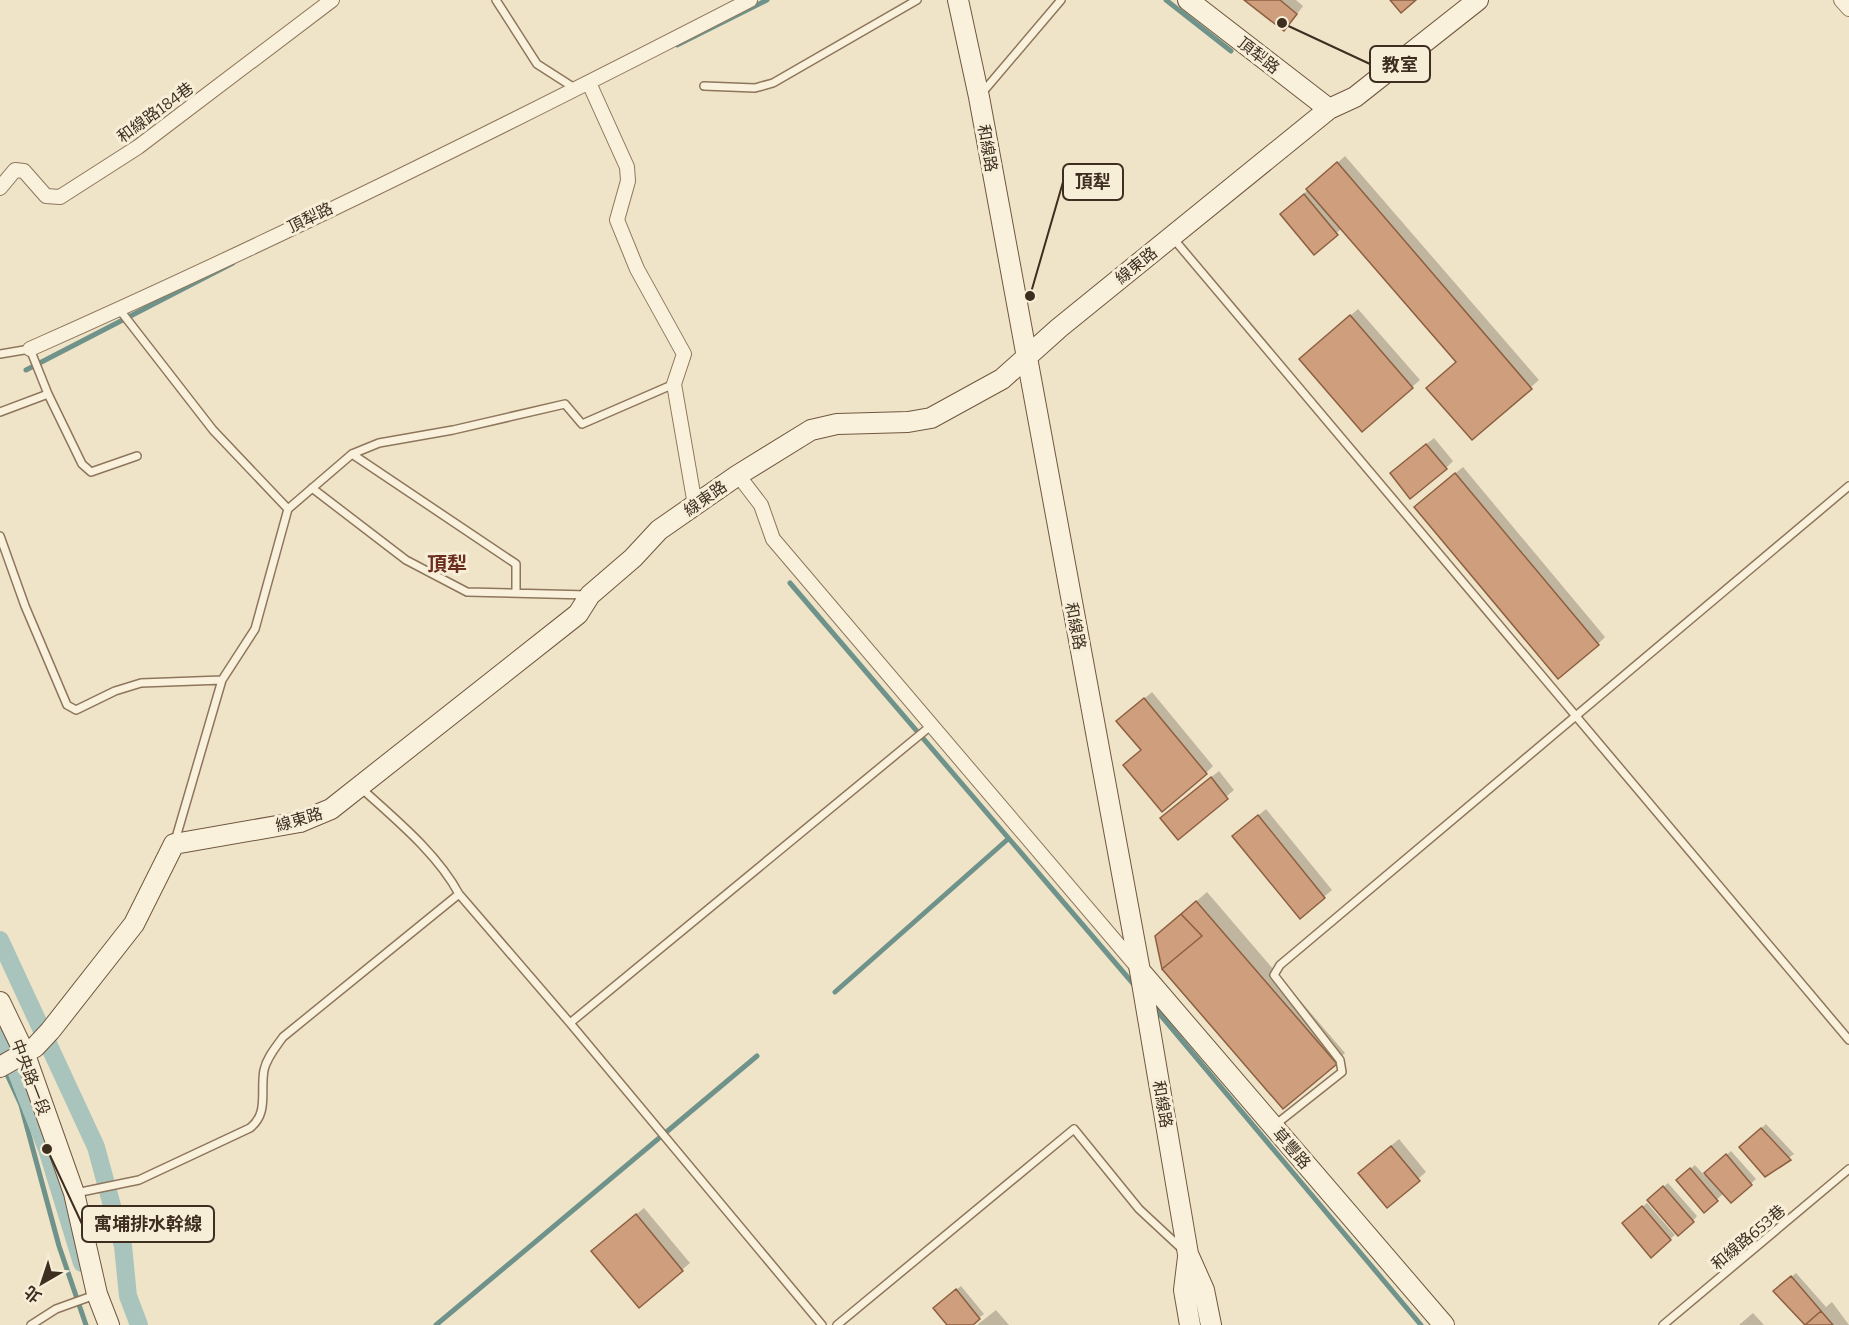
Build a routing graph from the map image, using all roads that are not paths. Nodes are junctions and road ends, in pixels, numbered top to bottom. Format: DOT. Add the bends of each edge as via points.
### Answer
graph roads {
  1 [pos="332,0"];
  2 [pos="496,0"];
  3 [pos="750,0"];
  4 [pos="917,0"];
  5 [pos="958,0"];
  6 [pos="1060,0"];
  7 [pos="1188,0"];
  8 [pos="1478,0"];
  9 [pos="1841,0"];
  10 [pos="1849,9"];
  11 [pos="582,86"];
  12 [pos="704,86"];
  13 [pos="979,97"];
  14 [pos="1329,109"];
  15 [pos="0,188"];
  16 [pos="1171,236"];
  17 [pos="119,309"];
  18 [pos="30,349"];
  19 [pos="0,354"];
  20 [pos="1026,359"];
  21 [pos="674,384"];
  22 [pos="48,394"];
  23 [pos="0,412"];
  24 [pos="352,454"];
  25 [pos="137,456"];
  26 [pos="738,475"];
  27 [pos="1849,486"];
  28 [pos="312,488"];
  29 [pos="695,505"];
  30 [pos="288,509"];
  31 [pos="0,536"];
  32 [pos="516,593"];
  33 [pos="590,596"];
  34 [pos="222,680"];
  35 [pos="1575,718"];
  36 [pos="933,724"];
  37 [pos="361,788"];
  38 [pos="174,844"];
  39 [pos="459,894"];
  40 [pos="1140,971"];
  41 [pos="0,1002"];
  42 [pos="570,1023"];
  43 [pos="1849,1040"];
  44 [pos="17,1057"];
  45 [pos="1273,1126"];
  46 [pos="1849,1169"];
  47 [pos="74,1193"];
  48 [pos="1188,1254"];
  49 [pos="93,1296"];
  50 [pos="31,1325"];
  51 [pos="109,1325"];
  52 [pos="822,1325"];
  53 [pos="837,1325"];
  54 [pos="1190,1325"];
  55 [pos="1212,1325"];
  56 [pos="1444,1325"];
  57 [pos="1663,1325"];
  1 -- 15 [label="street, 和線路184巷" via="138,147 60,197 46,196 24,171 15,170"];
  2 -- 11 [label="lane" via="537,64"];
  3 -- 11 [label="street, 頂犁路"];
  4 -- 12 [label="lane" via="773,83 755,88"];
  5 -- 13 [label="street, 和線路"];
  6 -- 13 [label="lane"];
  7 -- 14 [label="street, 頂犁路"];
  8 -- 14 [label="street, 線東路" via="1355,97"];
  9 -- 10 [label="street"];
  11 -- 17 [label="street, 頂犁路"];
  11 -- 21 [label="street" via="627,167 628,181 616,220 637,269 684,354"];
  13 -- 20 [label="street, 和線路"];
  14 -- 16 [label="street, 線東路"];
  16 -- 20 [label="street, 線東路"];
  16 -- 35 [label="lane"];
  17 -- 18 [label="street, 頂犁路"];
  17 -- 30 [label="lane" via="213,430"];
  18 -- 19 [label="lane"];
  18 -- 22 [label="lane"];
  20 -- 26 [label="street, 線東路" via="1002,379 931,418 837,424 811,430"];
  20 -- 40 [label="street, 和線路"];
  21 -- 24 [label="lane" via="582,424 565,404 379,443"];
  21 -- 29 [label="street"];
  22 -- 23 [label="lane"];
  22 -- 25 [label="lane" via="82,464 91,472"];
  24 -- 28 [label="lane"];
  24 -- 32 [label="lane" via="516,564"];
  26 -- 29 [label="street, 線東路"];
  26 -- 36 [label="street" via="761,505 773,538"];
  27 -- 35 [label="lane"];
  28 -- 30 [label="lane"];
  28 -- 32 [label="lane" via="406,560 467,592"];
  29 -- 33 [label="street, 線東路" via="659,530"];
  30 -- 34 [label="lane" via="255,629"];
  31 -- 34 [label="lane" via="67,705 76,710 141,683"];
  32 -- 33 [label="lane"];
  33 -- 37 [label="street, 線東路" via="578,614"];
  34 -- 38 [label="lane"];
  35 -- 43 [label="lane"];
  35 -- 45 [label="lane" via="1280,965 1274,975 1340,1060 1342,1072"];
  36 -- 40 [label="street"];
  36 -- 42 [label="lane"];
  37 -- 38 [label="street, 線東路" via="331,810 300,822"];
  37 -- 39 [label="lane" via="450,877"];
  38 -- 44 [label="street" via="134,924 50,1031"];
  39 -- 42 [label="lane"];
  39 -- 47 [label="lane" via="283,1036 264,1070 263,1109 250,1128 139,1180"];
  40 -- 45 [label="street, 草豐路"];
  40 -- 48 [label="street, 和線路"];
  41 -- 44 [label="street, 中央路一段"];
  42 -- 52 [label="lane"];
  44 -- 47 [label="street, 中央路一段"];
  45 -- 56 [label="street, 草豐路"];
  46 -- 57 [label="lane, 和線路653巷"];
  47 -- 49 [label="street, 中央路一段"];
  48 -- 53 [label="lane" via="1139,1209 1074,1130"];
  48 -- 54 [label="street, 和線路" via="1184,1290"];
  48 -- 55 [label="street, 和線路" via="1204,1290"];
  49 -- 50 [label="lane" via="68,1304"];
  49 -- 51 [label="street, 中央路一段"];
}
